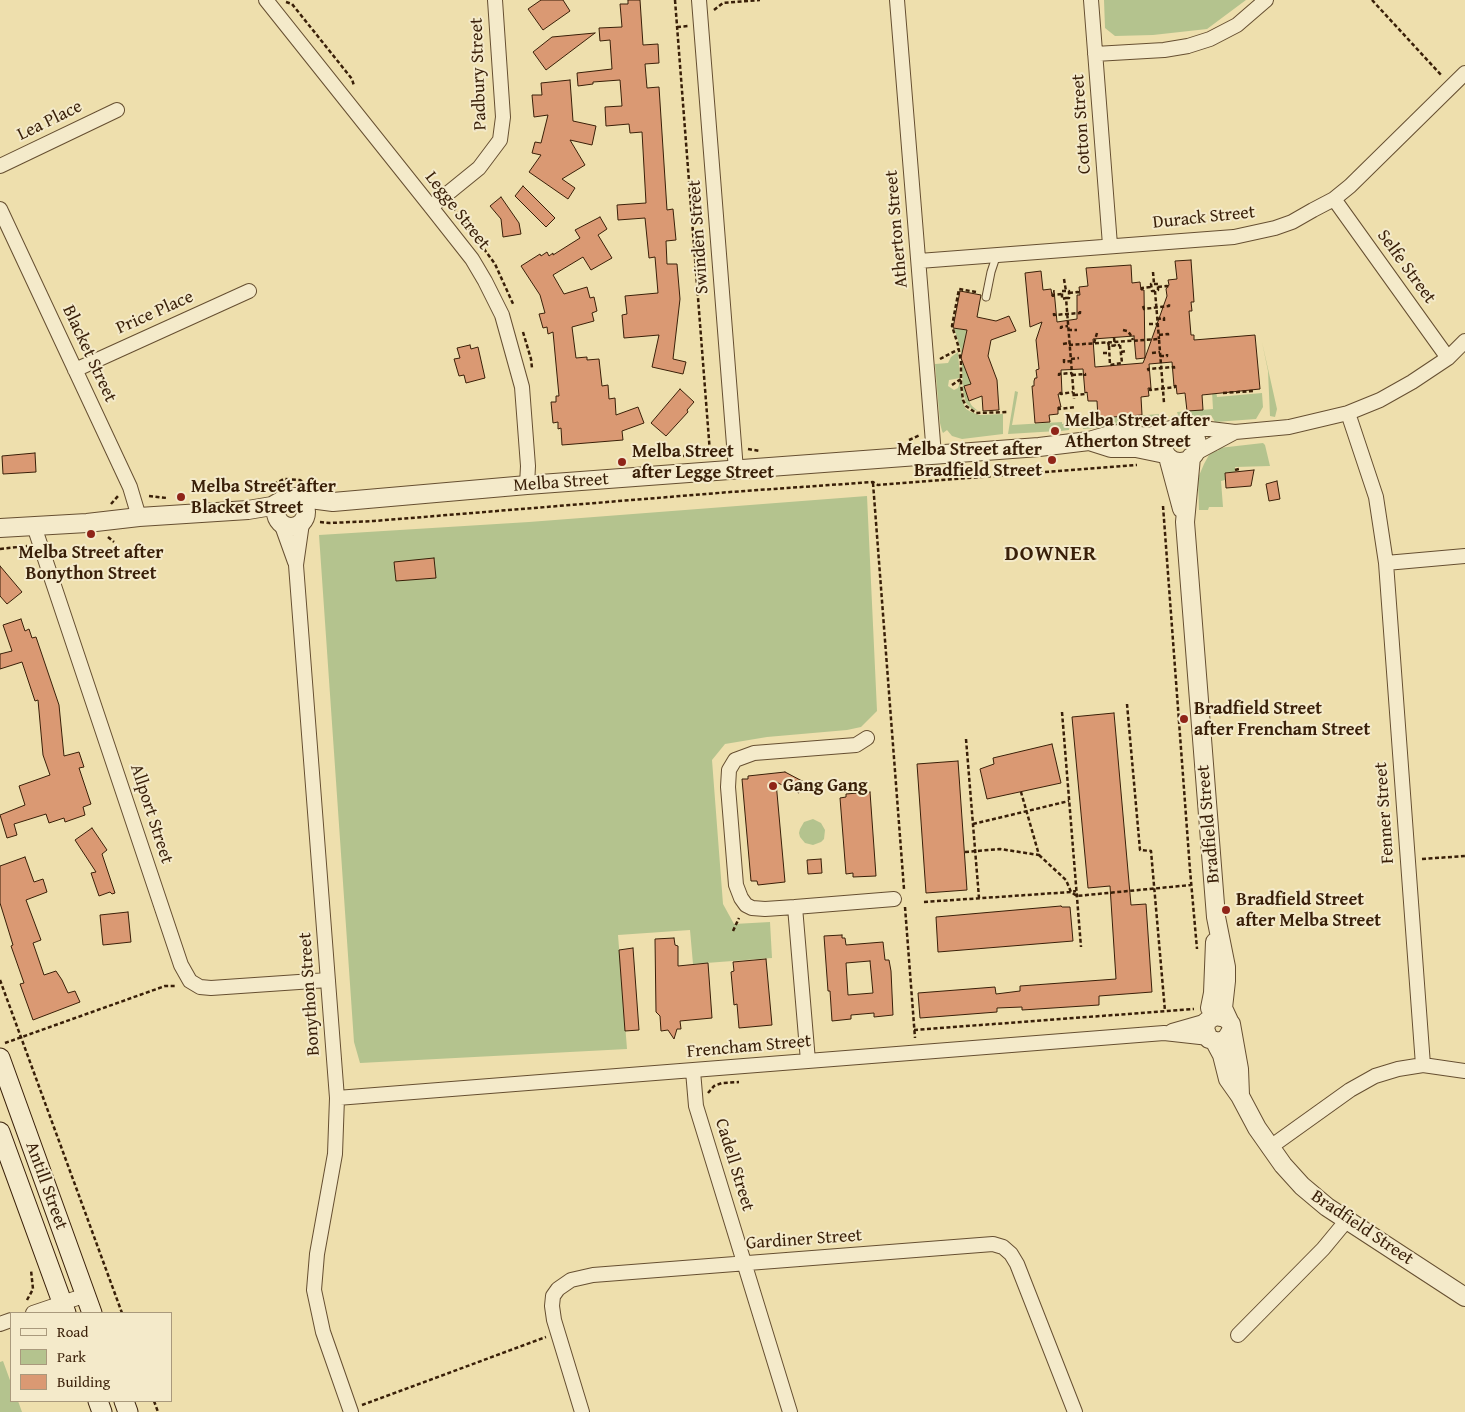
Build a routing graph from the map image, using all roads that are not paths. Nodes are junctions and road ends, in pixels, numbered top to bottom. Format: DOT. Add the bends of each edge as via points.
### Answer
graph roads {
  1 [pos="266,0"];
  2 [pos="495,0"];
  3 [pos="700,0"];
  4 [pos="898,0"];
  5 [pos="1091,0"];
  6 [pos="1266,0"];
  7 [pos="1095,54"];
  8 [pos="1465,73"];
  9 [pos="117,110"];
  10 [pos="0,166"];
  11 [pos="1334,199"];
  12 [pos="431,206"];
  13 [pos="0,209"];
  14 [pos="1110,245"];
  15 [pos="997,254"];
  16 [pos="919,261"];
  17 [pos="249,291"];
  18 [pos="986,296"];
  19 [pos="1465,341"];
  20 [pos="1448,358"];
  21 [pos="75,370"];
  22 [pos="1348,413"];
  23 [pos="1180,429"];
  24 [pos="1235,432"];
  25 [pos="1089,441"];
  26 [pos="934,455"];
  27 [pos="1167,456"];
  28 [pos="1192,456"];
  29 [pos="736,470"];
  30 [pos="527,485"];
  31 [pos="287,500"];
  32 [pos="333,502"];
  33 [pos="248,510"];
  34 [pos="139,517"];
  35 [pos="309,522"];
  36 [pos="1185,522"];
  37 [pos="280,523"];
  38 [pos="34,526"];
  39 [pos="0,528"];
  40 [pos="1465,556"];
  41 [pos="1386,563"];
  42 [pos="296,565"];
  43 [pos="867,738"];
  44 [pos="901,897"];
  45 [pos="795,906"];
  46 [pos="1216,917"];
  47 [pos="328,980"];
  48 [pos="1230,1026"];
  49 [pos="1206,1027"];
  50 [pos="0,1058"];
  51 [pos="808,1061"];
  52 [pos="1424,1065"];
  53 [pos="693,1071"];
  54 [pos="1465,1071"];
  55 [pos="1240,1096"];
  56 [pos="337,1098"];
  57 [pos="0,1132"];
  58 [pos="1270,1148"];
  59 [pos="1347,1220"];
  60 [pos="744,1263"];
  61 [pos="86,1295"];
  62 [pos="1465,1297"];
  63 [pos="64,1308"];
  64 [pos="27,1309"];
  65 [pos="92,1312"];
  66 [pos="1238,1335"];
  67 [pos="356,1409"];
  68 [pos="582,1412"];
  69 [pos="790,1412"];
  70 [pos="1075,1412"];
  1 -- 12 [label="street, Legge Street"];
  2 -- 12 [label="street, Padbury Street" via="503,117 500,140 480,168"];
  3 -- 29 [label="street, Swinden Street"];
  4 -- 16 [label="street, Atherton Street"];
  5 -- 7 [label="street, Cotton Street"];
  6 -- 7 [label="street" via="1237,25 1188,46"];
  7 -- 14 [label="street, Cotton Street"];
  8 -- 11 [label="street, Durack Street"];
  9 -- 10 [label="street, Lea Place"];
  11 -- 14 [label="street, Durack Street" via="1292,222 1234,237"];
  11 -- 20 [label="street, Selfe Street"];
  12 -- 30 [label="street, Legge Street" via="472,259 502,315 522,387"];
  13 -- 21 [label="street, Blacket Street"];
  14 -- 15 [label="street, Durack Street"];
  15 -- 16 [label="street, Durack Street"];
  15 -- 18 [label="lane"];
  16 -- 26 [label="street, Atherton Street"];
  17 -- 21 [label="street, Price Place"];
  19 -- 20 [label="street, Melba Street"];
  20 -- 22 [label="street, Melba Street" via="1380,400"];
  21 -- 34 [label="street, Blacket Street" via="130,487"];
  22 -- 24 [label="street, Melba Street" via="1302,425"];
  22 -- 41 [label="street, Fenner Street" via="1376,497"];
  23 -- 24 [label="street, Melba Street" via="1210,428"];
  23 -- 25 [label="street, Melba Street" via="1149,437 1110,434"];
  23 -- 27 [label="street" via="1169,431 1163,440"];
  23 -- 28 [label="street, Bradfield Street" via="1190,432 1196,440"];
  24 -- 28 [label="street, Melba Street"];
  25 -- 26 [label="street, Melba Street"];
  25 -- 27 [label="street, Melba Street" via="1111,448 1140,448"];
  26 -- 29 [label="street, Melba Street"];
  27 -- 28 [label="street, Melba Street" via="1181,462"];
  27 -- 36 [label="street, Bradfield Street"];
  28 -- 36 [label="street, Bradfield Street"];
  29 -- 30 [label="street, Melba Street"];
  30 -- 32 [label="street, Melba Street"];
  31 -- 32 [label="street, Melba Street"];
  31 -- 33 [label="street, Melba Street"];
  31 -- 35 [label="street" via="304,503"];
  31 -- 37 [label="street" via="276,512"];
  32 -- 35 [label="street, Melba Street"];
  33 -- 34 [label="street, Melba Street"];
  33 -- 37 [label="street, Melba Street"];
  34 -- 38 [label="street, Melba Street"];
  35 -- 37 [label="street" via="294,527"];
  35 -- 42 [label="street, Bonython Street"];
  36 -- 46 [label="street, Bradfield Street"];
  37 -- 42 [label="street, Bonython Street"];
  38 -- 39 [label="street, Melba Street"];
  38 -- 47 [label="street, Allport Street" via="181,965 190,981 211,988"];
  40 -- 41 [label="street"];
  41 -- 52 [label="street, Fenner Street"];
  42 -- 47 [label="street, Bonython Street"];
  43 -- 45 [label="street" via="856,745 754,753 735,760 729,770 735,875 740,898 752,908"];
  44 -- 45 [label="street"];
  45 -- 51 [label="street"];
  46 -- 48 [label="street, Bradfield Street" via="1226,967 1223,1008"];
  46 -- 49 [label="street, Bradfield Street" via="1213,993"];
  47 -- 56 [label="street, Bonython Street"];
  48 -- 49 [label="street" via="1226,1018 1218,1015"];
  48 -- 49 [label="street" via="1226,1039 1220,1042"];
  48 -- 55 [label="street, Bradfield Street" via="1239,1069"];
  49 -- 51 [label="street, Frencham Street"];
  49 -- 55 [label="street, Bradfield Street" via="1222,1055 1228,1080"];
  50 -- 61 [label="main road, Antill Street"];
  51 -- 53 [label="street, Frencham Street"];
  52 -- 54 [label="street"];
  52 -- 58 [label="street" via="1398,1068 1375,1076 1350,1090"];
  53 -- 56 [label="street, Frencham Street"];
  53 -- 60 [label="street, Cadell Street" via="696,1106"];
  55 -- 58 [label="street, Bradfield Street"];
  56 -- 67 [label="street, Bonython Street" via="335,1154 317,1254 314,1290 322,1332"];
  57 -- 63 [label="main road, Antill Street"];
  58 -- 59 [label="street, Bradfield Street" via="1302,1186"];
  59 -- 62 [label="street, Bradfield Street"];
  59 -- 66 [label="street" via="1323,1249"];
  60 -- 68 [label="street, Gardiner Street" via="594,1275 571,1280 558,1288 552,1306"];
  60 -- 69 [label="street, Cadell Street"];
  60 -- 70 [label="street, Gardiner Street" via="985,1244 1003,1247 1017,1264"];
  61 -- 63 [label="street"];
  61 -- 65 [label="main road, Antill Street"];
  63 -- 64 [label="street"];
}
